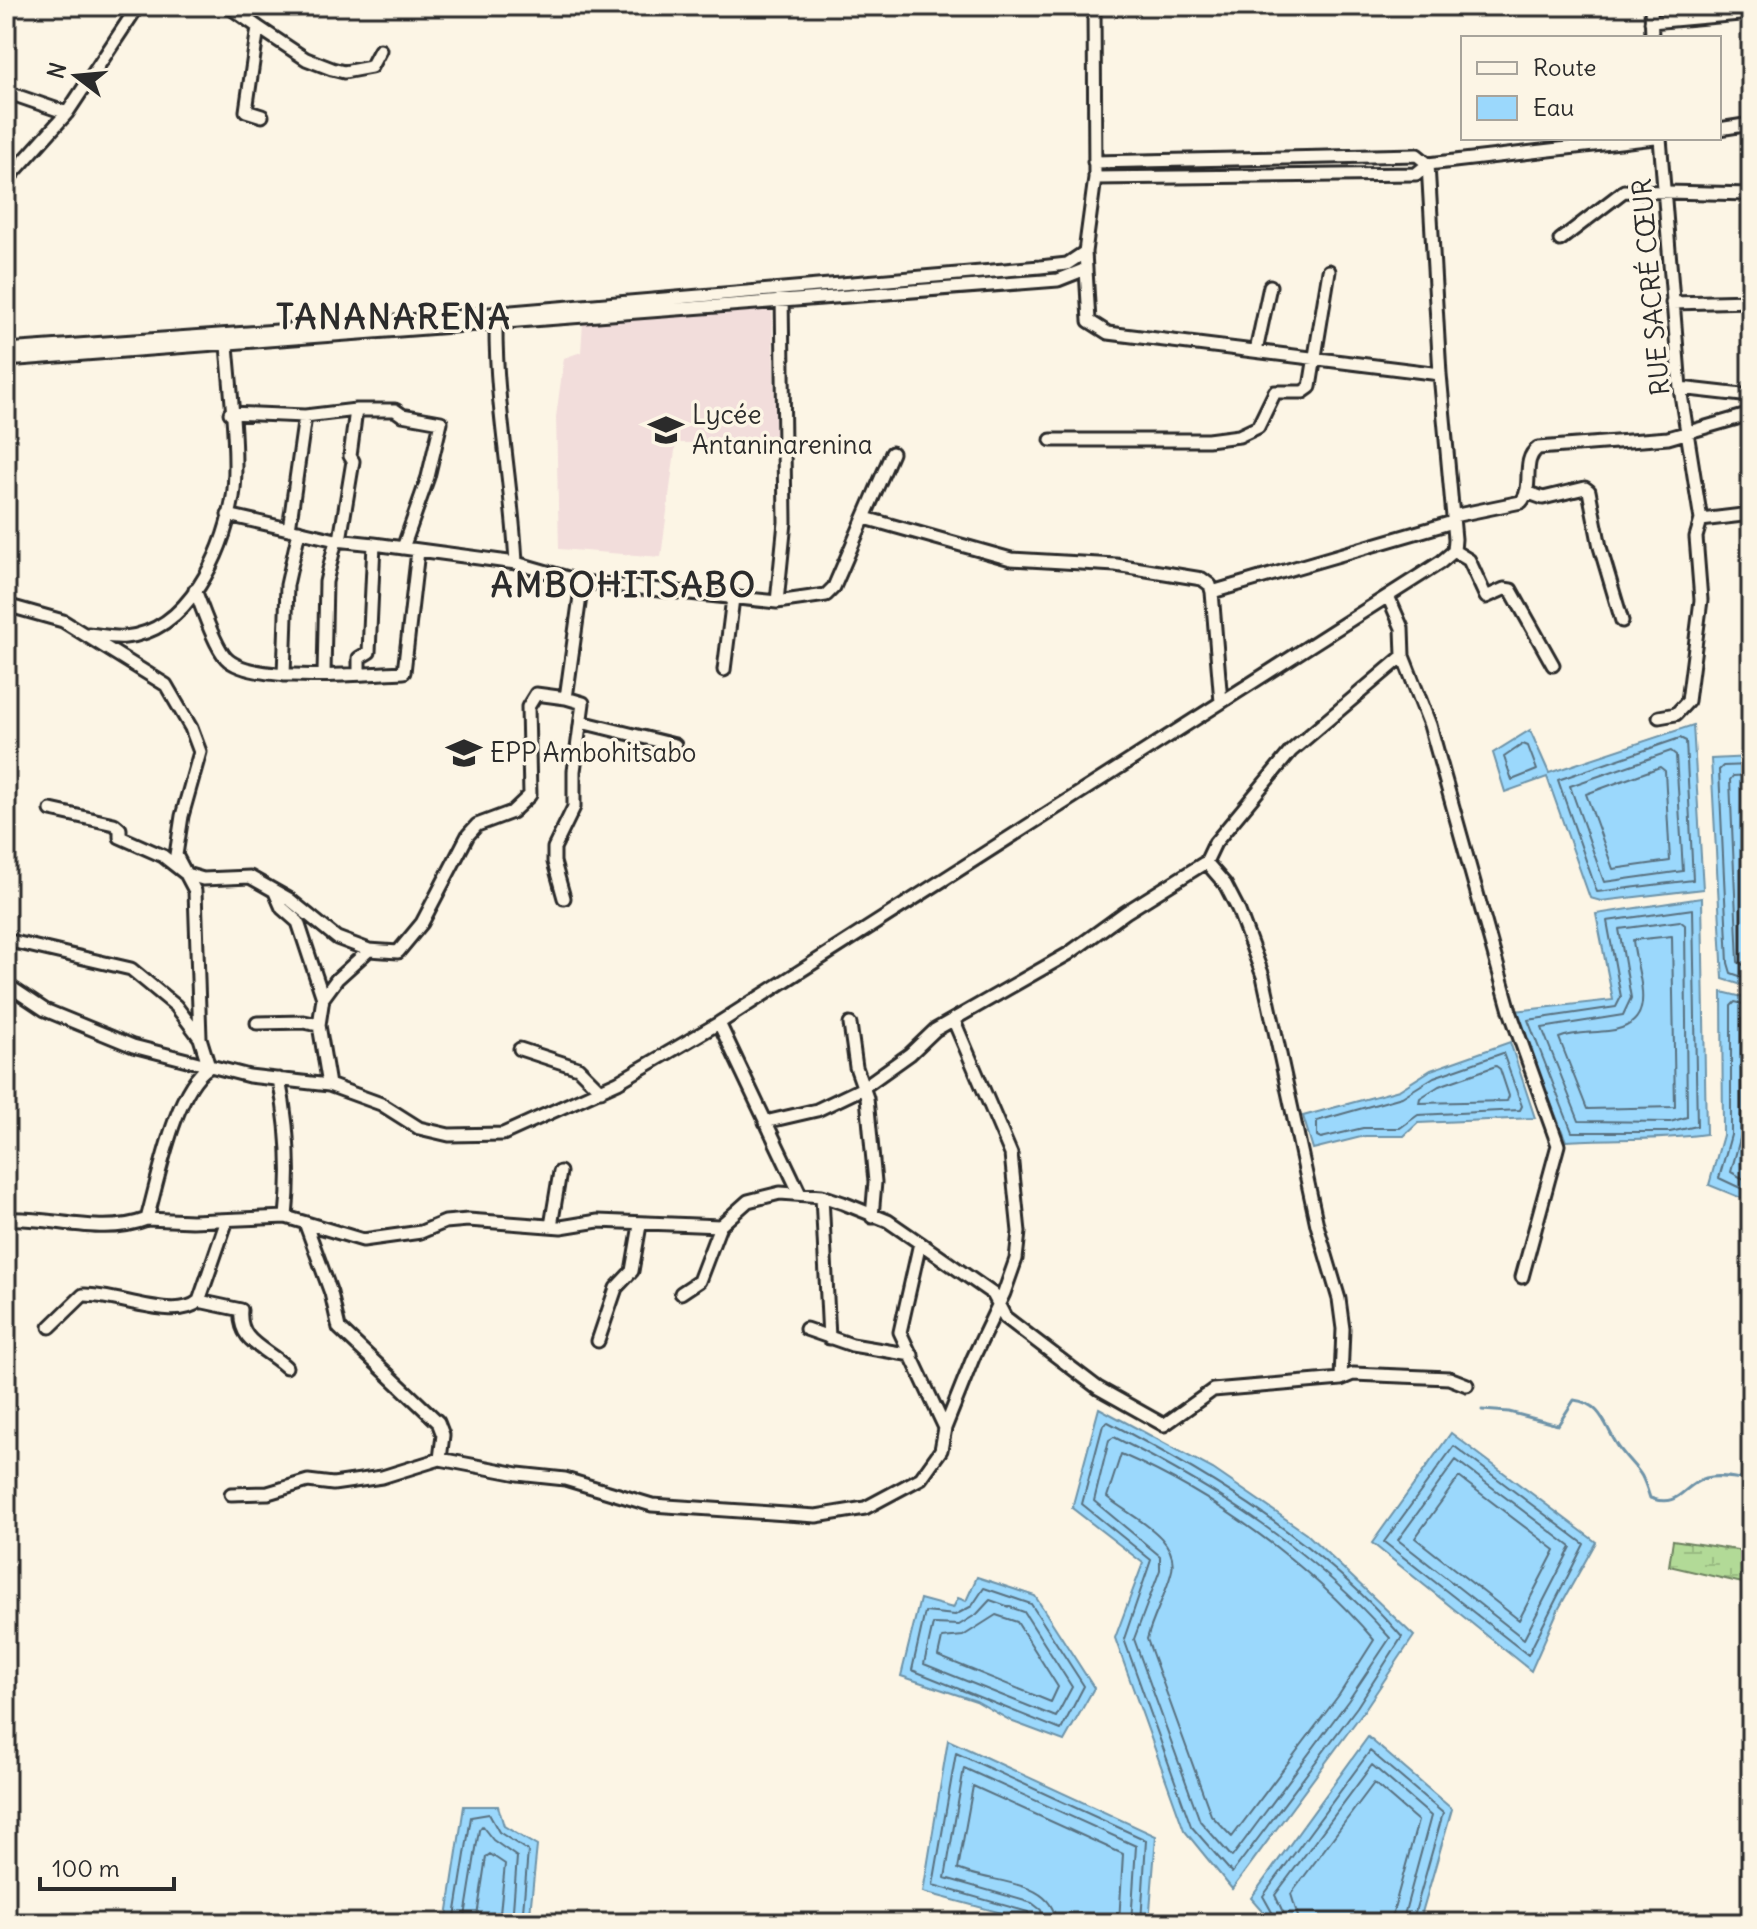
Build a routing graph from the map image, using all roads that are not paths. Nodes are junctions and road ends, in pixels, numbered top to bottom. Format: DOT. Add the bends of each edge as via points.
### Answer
graph roads {
  1 [pos="138,6"];
  2 [pos="228,6"];
  3 [pos="1094,6"];
  4 [pos="1651,6"];
  5 [pos="1751,13"];
  6 [pos="1651,22"];
  7 [pos="258,27"];
  8 [pos="1652,36"];
  9 [pos="380,50"];
  10 [pos="6,92"];
  11 [pos="67,113"];
  12 [pos="262,116"];
  13 [pos="1751,124"];
  14 [pos="1721,129"];
  15 [pos="1640,140"];
  16 [pos="1658,140"];
  17 [pos="1094,162"];
  18 [pos="1428,164"];
  19 [pos="1095,178"];
  20 [pos="6,181"];
  21 [pos="1664,192"];
  22 [pos="1751,194"];
  23 [pos="1560,240"];
  24 [pos="1085,252"];
  25 [pos="1086,269"];
  26 [pos="1329,271"];
  27 [pos="881,278"];
  28 [pos="782,286"];
  29 [pos="1270,286"];
  30 [pos="882,294"];
  31 [pos="783,300"];
  32 [pos="1751,301"];
  33 [pos="1672,303"];
  34 [pos="599,309"];
  35 [pos="502,317"];
  36 [pos="243,339"];
  37 [pos="227,345"];
  38 [pos="6,350"];
  39 [pos="86,350"];
  40 [pos="1256,351"];
  41 [pos="31,353"];
  42 [pos="1316,359"];
  43 [pos="6,360"];
  44 [pos="1440,374"];
  45 [pos="1680,388"];
  46 [pos="1751,396"];
  47 [pos="356,410"];
  48 [pos="230,413"];
  49 [pos="1751,414"];
  50 [pos="305,416"];
  51 [pos="1687,431"];
  52 [pos="1051,440"];
  53 [pos="892,453"];
  54 [pos="1526,492"];
  55 [pos="1751,514"];
  56 [pos="228,515"];
  57 [pos="865,518"];
  58 [pos="1453,519"];
  59 [pos="1701,520"];
  60 [pos="294,530"];
  61 [pos="338,540"];
  62 [pos="374,544"];
  63 [pos="403,548"];
  64 [pos="418,551"];
  65 [pos="1454,551"];
  66 [pos="516,563"];
  67 [pos="582,582"];
  68 [pos="195,590"];
  69 [pos="1212,592"];
  70 [pos="1388,596"];
  71 [pos="733,598"];
  72 [pos="777,602"];
  73 [pos="6,605"];
  74 [pos="1622,621"];
  75 [pos="84,633"];
  76 [pos="1403,656"];
  77 [pos="1553,665"];
  78 [pos="724,670"];
  79 [pos="359,673"];
  80 [pos="324,674"];
  81 [pos="284,675"];
  82 [pos="566,698"];
  83 [pos="1221,702"];
  84 [pos="1659,717"];
  85 [pos="581,722"];
  86 [pos="675,745"];
  87 [pos="51,810"];
  88 [pos="1206,862"];
  89 [pos="186,874"];
  90 [pos="274,890"];
  91 [pos="564,898"];
  92 [pos="6,940"];
  93 [pos="369,950"];
  94 [pos="6,984"];
  95 [pos="323,998"];
  96 [pos="954,1021"];
  97 [pos="257,1023"];
  98 [pos="719,1023"];
  99 [pos="850,1024"];
  100 [pos="319,1025"];
  101 [pos="200,1038"];
  102 [pos="520,1049"];
  103 [pos="209,1067"];
  104 [pos="279,1079"];
  105 [pos="329,1085"];
  106 [pos="861,1089"];
  107 [pos="601,1091"];
  108 [pos="765,1122"];
  109 [pos="560,1172"];
  110 [pos="800,1194"];
  111 [pos="822,1196"];
  112 [pos="286,1217"];
  113 [pos="872,1217"];
  114 [pos="6,1219"];
  115 [pos="147,1219"];
  116 [pos="227,1220"];
  117 [pos="306,1225"];
  118 [pos="640,1225"];
  119 [pos="551,1226"];
  120 [pos="720,1226"];
  121 [pos="920,1243"];
  122 [pos="1522,1277"];
  123 [pos="681,1293"];
  124 [pos="199,1301"];
  125 [pos="997,1302"];
  126 [pos="50,1327"];
  127 [pos="806,1329"];
  128 [pos="829,1338"];
  129 [pos="598,1341"];
  130 [pos="912,1355"];
  131 [pos="286,1367"];
  132 [pos="1341,1379"];
  133 [pos="1467,1385"];
  134 [pos="945,1428"];
  135 [pos="440,1459"];
  136 [pos="231,1494"];
  1 -- 11 [label="street"];
  2 -- 7 [label="street"];
  3 -- 17 [label="street"];
  4 -- 6 [label="street"];
  5 -- 6 [label="street"];
  6 -- 8 [label="street"];
  7 -- 9 [label="street" via="306,59 344,72 371,67"];
  7 -- 12 [label="street" via="246,111"];
  10 -- 11 [label="street"];
  11 -- 20 [label="street"];
  13 -- 14 [label="street"];
  15 -- 18 [label="street"];
  16 -- 21 [label="street, RUE SACRÉ CŒUR"];
  17 -- 18 [label="street" via="1417,155"];
  17 -- 19 [label="street"];
  18 -- 19 [label="street" via="1416,174"];
  18 -- 44 [label="street"];
  19 -- 24 [label="street"];
  21 -- 22 [label="street"];
  21 -- 23 [label="street" via="1624,191"];
  21 -- 33 [label="street, RUE SACRÉ CŒUR"];
  24 -- 25 [label="street"];
  24 -- 27 [label="street" via="1067,264"];
  25 -- 30 [label="street" via="1058,280"];
  25 -- 40 [label="street" via="1089,321 1096,329"];
  26 -- 42 [label="street"];
  27 -- 28 [label="street"];
  27 -- 30 [label="street"];
  28 -- 31 [label="street"];
  28 -- 34 [label="street"];
  29 -- 40 [label="street"];
  30 -- 31 [label="street"];
  31 -- 34 [label="street"];
  31 -- 72 [label="street" via="785,522"];
  32 -- 33 [label="street"];
  33 -- 45 [label="street, RUE SACRÉ CŒUR"];
  34 -- 35 [label="street"];
  35 -- 36 [label="street"];
  35 -- 66 [label="street" via="495,375 507,446"];
  36 -- 37 [label="street"];
  36 -- 39 [label="street"];
  37 -- 39 [label="street"];
  37 -- 48 [label="street"];
  38 -- 41 [label="street"];
  39 -- 41 [label="street"];
  40 -- 42 [label="street"];
  41 -- 43 [label="street"];
  42 -- 44 [label="street"];
  42 -- 52 [label="street" via="1307,390 1275,392 1264,420 1250,433 1208,440"];
  44 -- 58 [label="street"];
  45 -- 46 [label="street"];
  45 -- 51 [label="street, RUE SACRÉ CŒUR"];
  47 -- 50 [label="street"];
  47 -- 61 [label="street"];
  47 -- 63 [label="street" via="395,410 441,422"];
  48 -- 50 [label="street"];
  48 -- 56 [label="street" via="234,494"];
  49 -- 51 [label="street"];
  50 -- 60 [label="street"];
  51 -- 54 [label="street" via="1647,441 1538,448 1529,456"];
  51 -- 59 [label="street, RUE SACRÉ CŒUR"];
  53 -- 57 [label="street"];
  54 -- 58 [label="street" via="1521,502"];
  54 -- 74 [label="street" via="1543,498 1589,491"];
  55 -- 59 [label="street"];
  56 -- 60 [label="street"];
  56 -- 68 [label="street"];
  57 -- 69 [label="street" via="1011,559 1116,565 1202,579"];
  57 -- 72 [label="street" via="826,595"];
  58 -- 65 [label="street"];
  58 -- 69 [label="street"];
  59 -- 84 [label="street, RUE SACRÉ CŒUR" via="1696,537 1701,600 1688,701 1676,714"];
  60 -- 61 [label="street"];
  60 -- 81 [label="street"];
  61 -- 62 [label="street"];
  61 -- 80 [label="street" via="326,582"];
  62 -- 63 [label="street"];
  62 -- 79 [label="street" via="369,652 359,658"];
  63 -- 64 [label="street"];
  64 -- 66 [label="street"];
  64 -- 79 [label="street" via="404,672"];
  65 -- 70 [label="street"];
  65 -- 77 [label="street" via="1469,560 1486,597 1511,590"];
  66 -- 67 [label="street"];
  67 -- 71 [label="street"];
  67 -- 82 [label="street"];
  68 -- 75 [label="street" via="162,625 125,637"];
  68 -- 81 [label="street" via="225,658 238,666"];
  69 -- 83 [label="street"];
  70 -- 76 [label="street" via="1402,628"];
  70 -- 83 [label="street"];
  71 -- 72 [label="street"];
  71 -- 78 [label="street"];
  73 -- 75 [label="street" via="63,621"];
  75 -- 89 [label="street" via="166,685 191,728 200,752 176,855"];
  76 -- 88 [label="street" via="1283,758 1215,843"];
  76 -- 122 [label="street" via="1430,725 1510,1011 1558,1145"];
  79 -- 80 [label="street"];
  80 -- 81 [label="street"];
  82 -- 85 [label="street" via="583,703"];
  82 -- 93 [label="street" via="531,697 530,795 525,803 477,825 468,835 408,944 392,954"];
  83 -- 98 [label="street"];
  85 -- 86 [label="street"];
  85 -- 91 [label="street" via="572,818 554,848"];
  87 -- 89 [label="street" via="114,824 120,837 163,856"];
  88 -- 96 [label="street" via="1068,954"];
  88 -- 132 [label="street" via="1238,909 1263,976 1317,1225 1339,1299"];
  89 -- 90 [label="street" via="203,879 250,877"];
  89 -- 101 [label="street" via="198,913"];
  90 -- 93 [label="street" via="337,938"];
  90 -- 95 [label="street" via="282,908 298,922"];
  92 -- 101 [label="street" via="131,969 176,1006"];
  93 -- 95 [label="street"];
  94 -- 103 [label="street" via="91,1031"];
  95 -- 100 [label="street"];
  96 -- 106 [label="street"];
  96 -- 125 [label="street" via="1000,1123 1016,1180 1018,1246"];
  97 -- 100 [label="street"];
  98 -- 107 [label="street"];
  98 -- 108 [label="street"];
  99 -- 106 [label="street"];
  100 -- 105 [label="street"];
  101 -- 103 [label="street"];
  102 -- 107 [label="street" via="578,1068"];
  103 -- 104 [label="street"];
  103 -- 115 [label="street" via="192,1083"];
  104 -- 105 [label="street"];
  104 -- 112 [label="street" via="290,1175"];
  105 -- 107 [label="street" via="381,1104 419,1128 449,1135 503,1134"];
  106 -- 108 [label="street" via="817,1110"];
  106 -- 113 [label="street" via="867,1098 875,1182"];
  108 -- 110 [label="street"];
  109 -- 119 [label="street"];
  110 -- 111 [label="street"];
  110 -- 120 [label="street" via="748,1201"];
  111 -- 113 [label="street"];
  111 -- 128 [label="street"];
  112 -- 116 [label="street"];
  112 -- 117 [label="street"];
  113 -- 121 [label="street" via="888,1221"];
  114 -- 115 [label="street" via="113,1227"];
  115 -- 116 [label="street"];
  116 -- 124 [label="street"];
  117 -- 119 [label="street" via="363,1240 421,1232 445,1222"];
  117 -- 135 [label="street" via="339,1328 438,1422 443,1435"];
  118 -- 119 [label="street" via="598,1221"];
  118 -- 120 [label="street"];
  118 -- 129 [label="street" via="632,1271 616,1288"];
  120 -- 123 [label="street" via="699,1281"];
  121 -- 125 [label="street"];
  121 -- 130 [label="street" via="900,1332"];
  124 -- 126 [label="street" via="187,1309 172,1309 83,1295"];
  124 -- 131 [label="street" via="241,1310 239,1328 245,1336"];
  125 -- 132 [label="street" via="1005,1317 1098,1388 1164,1425 1213,1390"];
  125 -- 134 [label="street"];
  127 -- 128 [label="street"];
  128 -- 130 [label="street"];
  130 -- 134 [label="street"];
  132 -- 133 [label="street" via="1353,1374 1449,1378"];
  134 -- 135 [label="street" via="941,1450 921,1478 865,1508 816,1516 652,1505 565,1479"];
  135 -- 136 [label="street" via="382,1477 333,1484 308,1481 268,1493"];
}
